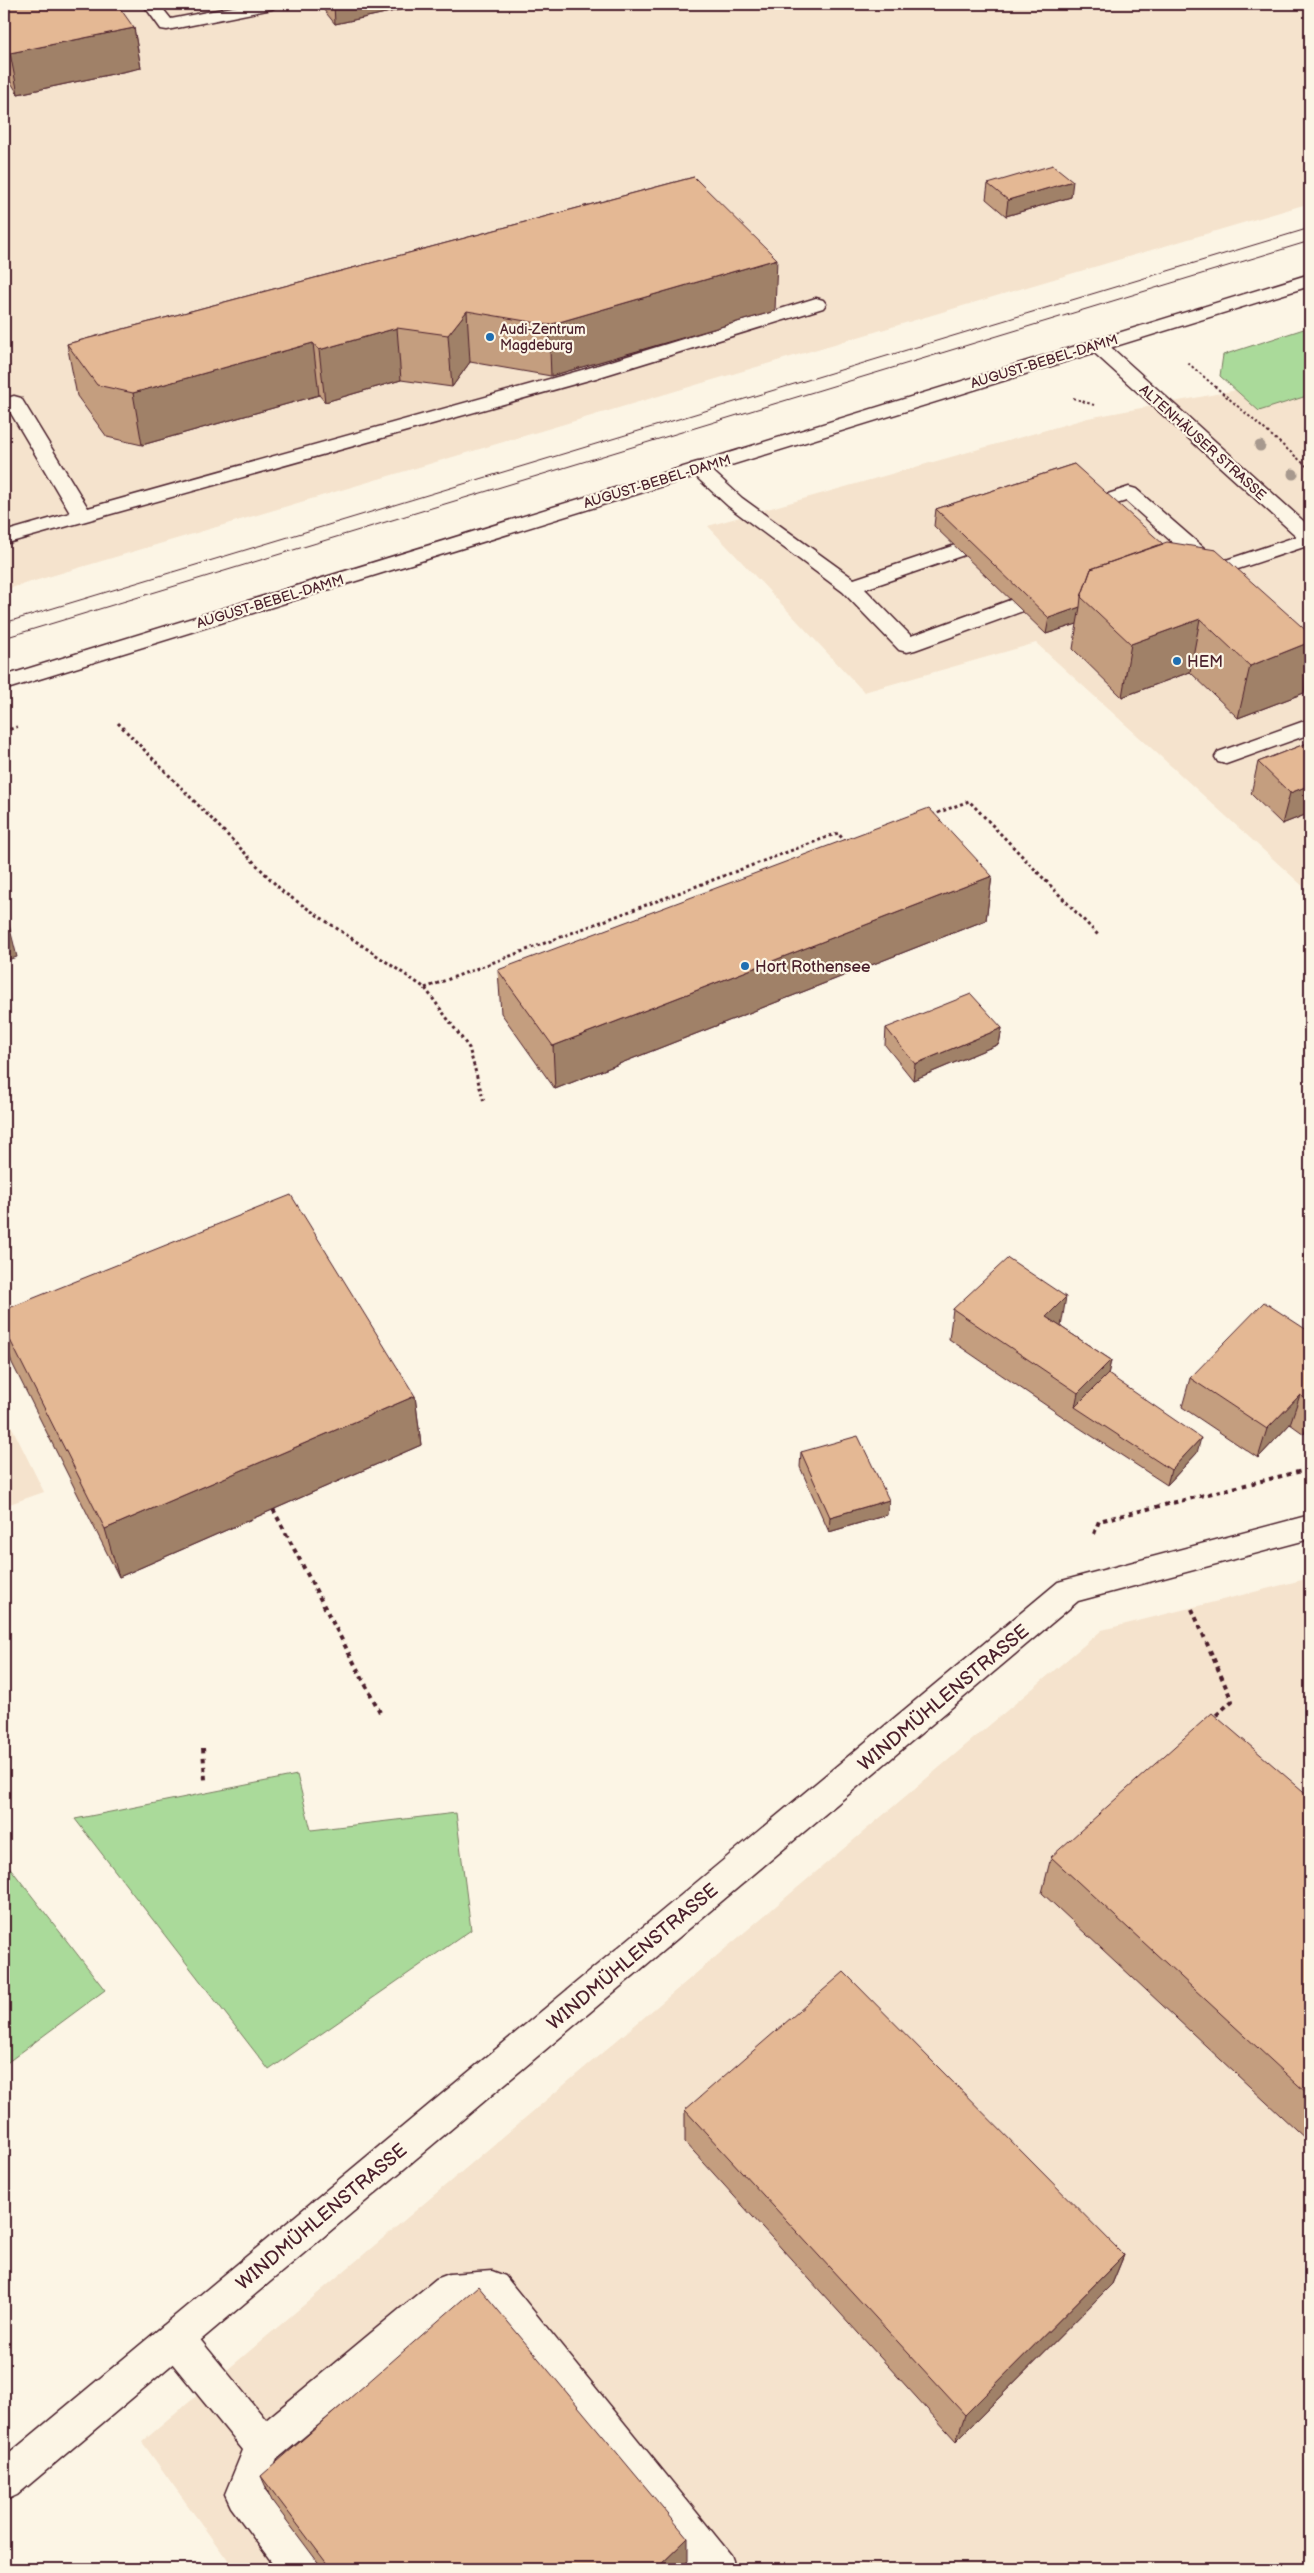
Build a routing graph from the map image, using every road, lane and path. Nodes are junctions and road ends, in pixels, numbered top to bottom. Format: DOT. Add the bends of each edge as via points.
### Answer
graph roads {
  1 [pos="151,4"];
  2 [pos="272,4"];
  3 [pos="1310,280"];
  4 [pos="816,304"];
  5 [pos="1097,345"];
  6 [pos="1185,360"];
  7 [pos="4,405"];
  8 [pos="698,468"];
  9 [pos="1310,470"];
  10 [pos="1065,515"];
  11 [pos="82,516"];
  12 [pos="1018,530"];
  13 [pos="4,538"];
  14 [pos="1310,538"];
  15 [pos="852,586"];
  16 [pos="1066,588"];
  17 [pos="4,683"];
  18 [pos="118,723"];
  19 [pos="1310,726"];
  20 [pos="1226,757"];
  21 [pos="923,819"];
  22 [pos="850,847"];
  23 [pos="1100,936"];
  24 [pos="425,988"];
  25 [pos="484,1102"];
  26 [pos="273,1509"];
  27 [pos="1310,1527"];
  28 [pos="1189,1602"];
  29 [pos="382,1716"];
  30 [pos="1211,1721"];
  31 [pos="203,1748"];
  32 [pos="205,1780"];
  33 [pos="176,2339"];
  34 [pos="264,2446"];
  35 [pos="4,2482"];
  36 [pos="301,2569"];
  37 [pos="717,2569"];
  1 -- 2 [label="main road" via="167,25"];
  3 -- 5 [label="main road, AUGUST-BEBEL-DAMM"];
  4 -- 11 [label="main road" via="580,377"];
  5 -- 8 [label="main road, AUGUST-BEBEL-DAMM"];
  5 -- 14 [label="main road, ALTENHÄUSER STRASSE"];
  6 -- 9 [label="path"];
  7 -- 11 [label="main road" via="14,402"];
  8 -- 15 [label="main road" via="735,502"];
  8 -- 17 [label="main road, AUGUST-BEBEL-DAMM"];
  10 -- 14 [label="main road" via="1129,493 1179,548 1224,577"];
  11 -- 13 [label="main road"];
  12 -- 15 [label="main road"];
  15 -- 16 [label="main road" via="906,645"];
  18 -- 24 [label="path" via="283,892"];
  19 -- 20 [label="main road"];
  21 -- 23 [label="path" via="969,801"];
  22 -- 24 [label="path" via="838,833"];
  24 -- 25 [label="path" via="469,1048"];
  26 -- 29 [label="path"];
  27 -- 33 [label="main road, WINDMÜHLENSTRASSE" via="1069,1591"];
  28 -- 30 [label="path" via="1232,1701"];
  31 -- 32 [label="path"];
  33 -- 34 [label="main road"];
  33 -- 35 [label="main road, WINDMÜHLENSTRASSE"];
  34 -- 36 [label="main road" via="244,2494"];
  34 -- 37 [label="main road" via="449,2292 492,2289"];
}
